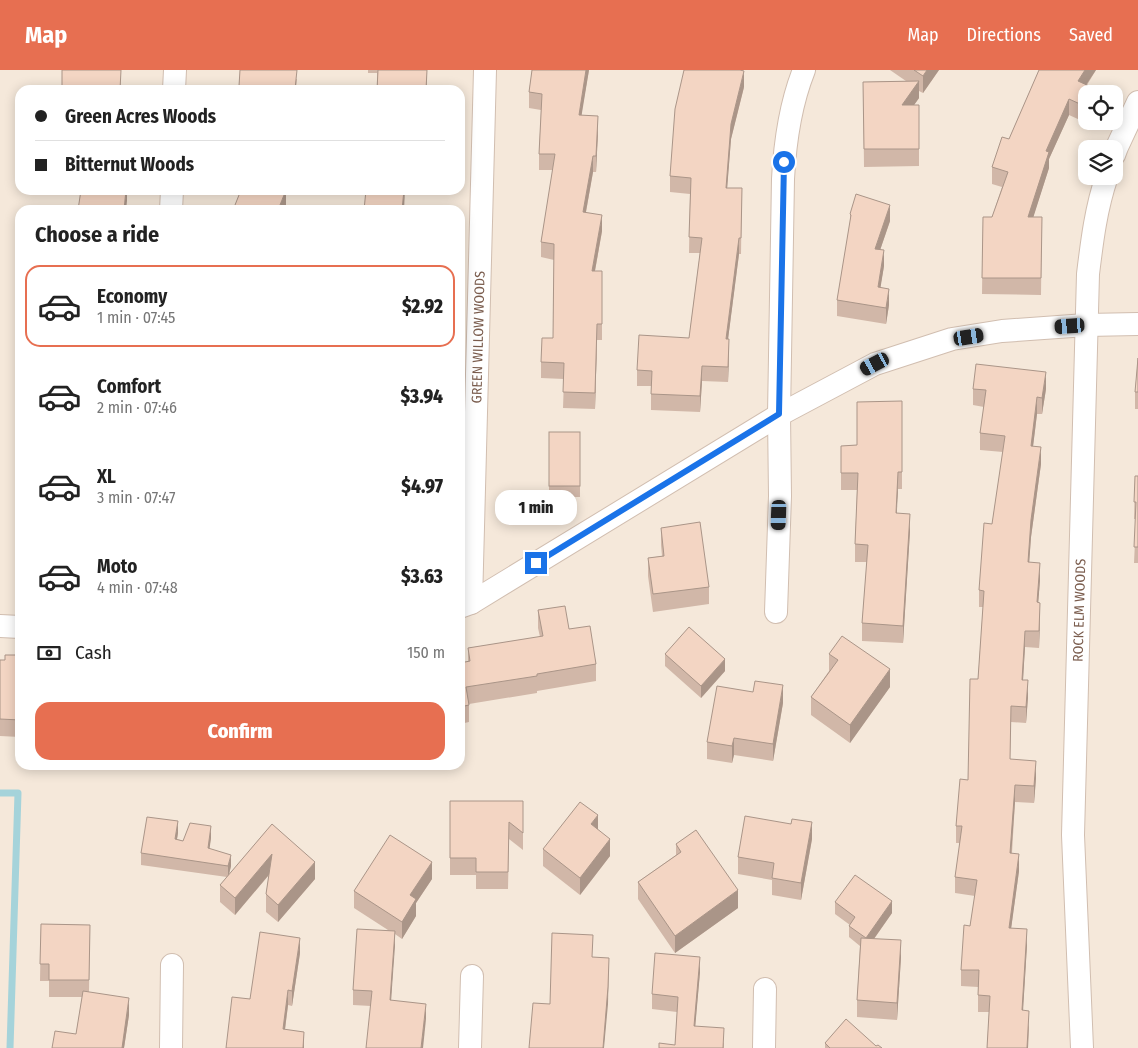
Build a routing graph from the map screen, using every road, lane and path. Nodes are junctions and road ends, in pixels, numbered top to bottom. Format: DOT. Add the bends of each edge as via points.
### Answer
graph roads {
  1 [pos="175,70"];
  2 [pos="485,70"];
  3 [pos="804,70"];
  4 [pos="174,85"];
  5 [pos="1138,102"];
  6 [pos="1119,140"];
  7 [pos="1104,185"];
  8 [pos="1138,324"];
  9 [pos="1086,325"];
  10 [pos="779,414"];
  11 [pos="466,605"];
  12 [pos="776,612"];
  13 [pos="0,626"];
  14 [pos="15,627"];
  15 [pos="172,965"];
  16 [pos="472,976"];
  17 [pos="765,989"];
  18 [pos="171,1048"];
  19 [pos="470,1048"];
  20 [pos="764,1048"];
  21 [pos="1082,1048"];
  1 -- 4 [label="street"];
  2 -- 11 [label="street, GREEN WILLOW WOODS"];
  3 -- 10 [label="street" via="785,146"];
  5 -- 6 [label="street"];
  7 -- 9 [label="street, ROCK ELM WOODS" via="1093,231"];
  8 -- 9 [label="street"];
  9 -- 10 [label="street" via="1002,331 952,339 875,364"];
  9 -- 21 [label="street, ROCK ELM WOODS" via="1073,835"];
  10 -- 11 [label="street"];
  10 -- 12 [label="street"];
  13 -- 14 [label="street"];
  15 -- 18 [label="street"];
  16 -- 19 [label="street"];
  17 -- 20 [label="street"];
}
